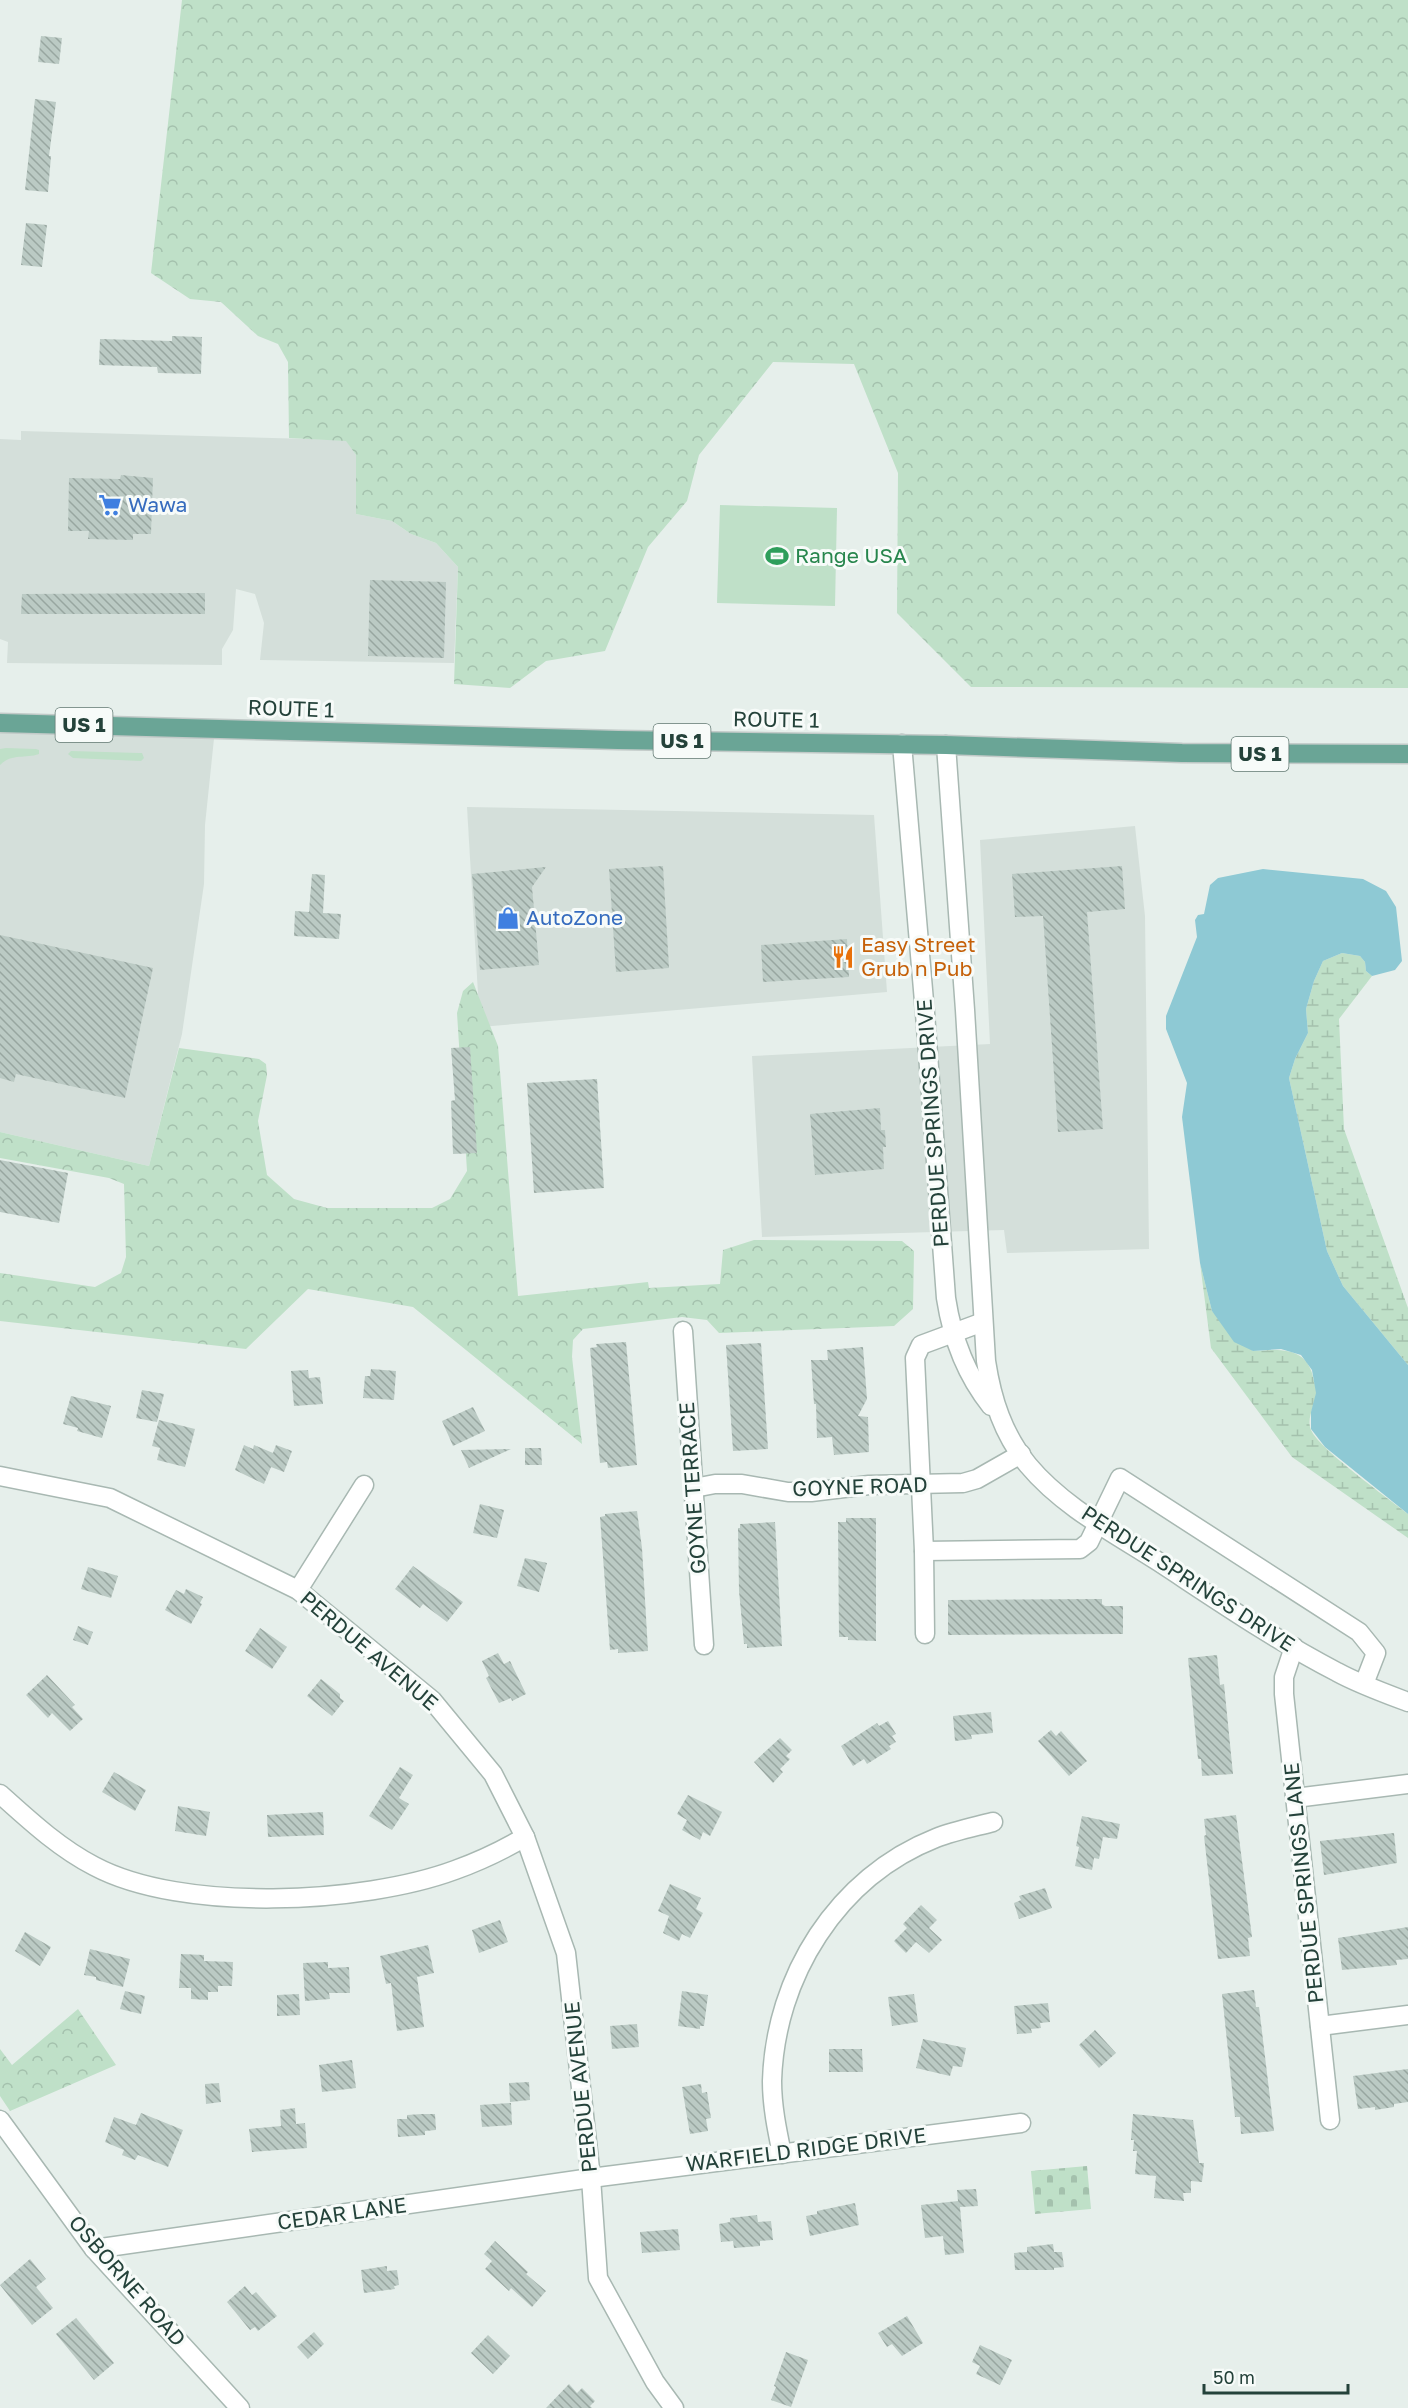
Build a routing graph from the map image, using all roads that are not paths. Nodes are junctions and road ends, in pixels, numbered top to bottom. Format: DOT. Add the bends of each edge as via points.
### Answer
graph roads {
  1 [pos="0,723"];
  2 [pos="902,744"];
  3 [pos="946,745"];
  4 [pos="1408,754"];
  5 [pos="983,1322"];
  6 [pos="683,1331"];
  7 [pos="954,1332"];
  8 [pos="999,1417"];
  9 [pos="1021,1454"];
  10 [pos="0,1476"];
  11 [pos="921,1484"];
  12 [pos="364,1485"];
  13 [pos="694,1488"];
  14 [pos="1097,1524"];
  15 [pos="924,1551"];
  16 [pos="298,1590"];
  17 [pos="925,1634"];
  18 [pos="704,1645"];
  19 [pos="1294,1647"];
  20 [pos="1364,1684"];
  21 [pos="1408,1702"];
  22 [pos="1408,1784"];
  23 [pos="0,1794"];
  24 [pos="1295,1798"];
  25 [pos="993,1822"];
  26 [pos="525,1837"];
  27 [pos="1408,2015"];
  28 [pos="1320,2026"];
  29 [pos="0,2120"];
  30 [pos="1330,2120"];
  31 [pos="1021,2123"];
  32 [pos="782,2154"];
  33 [pos="591,2178"];
  34 [pos="94,2249"];
  35 [pos="240,2408"];
  36 [pos="674,2408"];
  1 -- 2 [label="main road, ROUTE 1 / US 1"];
  2 -- 3 [label="main road, ROUTE 1 / US 1"];
  2 -- 7 [label="street, PERDUE SPRINGS DRIVE" via="946,1298"];
  3 -- 4 [label="main road, ROUTE 1 / US 1" via="1194,753"];
  3 -- 5 [label="street, PERDUE SPRINGS DRIVE"];
  5 -- 7 [label="street"];
  5 -- 8 [label="street, PERDUE SPRINGS DRIVE" via="990,1389"];
  6 -- 13 [label="street, GOYNE TERRACE"];
  7 -- 8 [label="street, PERDUE SPRINGS DRIVE" via="970,1374"];
  7 -- 11 [label="street" via="921,1345 915,1358"];
  8 -- 9 [label="street, PERDUE SPRINGS DRIVE"];
  9 -- 11 [label="street, GOYNE ROAD" via="977,1479"];
  9 -- 14 [label="street, PERDUE SPRINGS DRIVE" via="1052,1489"];
  10 -- 16 [label="street, PERDUE AVENUE" via="110,1498"];
  11 -- 13 [label="street, GOYNE ROAD" via="811,1492 742,1484"];
  11 -- 15 [label="street"];
  12 -- 16 [label="street"];
  13 -- 18 [label="street, GOYNE TERRACE"];
  14 -- 15 [label="street" via="1089,1542 1080,1549"];
  14 -- 19 [label="street, PERDUE SPRINGS DRIVE"];
  14 -- 20 [label="street" via="1120,1478 1359,1632 1376,1653"];
  15 -- 17 [label="street"];
  16 -- 26 [label="street, PERDUE AVENUE" via="432,1700 493,1774"];
  19 -- 20 [label="street, PERDUE SPRINGS DRIVE"];
  19 -- 24 [label="street, PERDUE SPRINGS LANE" via="1284,1677 1284,1694"];
  20 -- 21 [label="street, PERDUE SPRINGS DRIVE"];
  22 -- 24 [label="street"];
  23 -- 26 [label="street" via="60,1844 94,1866 154,1887 236,1898 296,1898 404,1884 453,1871"];
  24 -- 28 [label="street, PERDUE SPRINGS LANE"];
  25 -- 32 [label="street" via="934,1839 887,1866 845,1900 808,1949 793,1979 775,2047 772,2083"];
  26 -- 33 [label="street, PERDUE AVENUE" via="566,1953"];
  27 -- 28 [label="street"];
  28 -- 30 [label="street, PERDUE SPRINGS LANE"];
  29 -- 34 [label="street, OSBORNE ROAD"];
  31 -- 32 [label="street, WARFIELD RIDGE DRIVE"];
  32 -- 33 [label="street, WARFIELD RIDGE DRIVE"];
  33 -- 34 [label="street, CEDAR LANE"];
  33 -- 36 [label="street, PERDUE AVENUE" via="598,2278 654,2382"];
  34 -- 35 [label="street, OSBORNE ROAD"];
}
